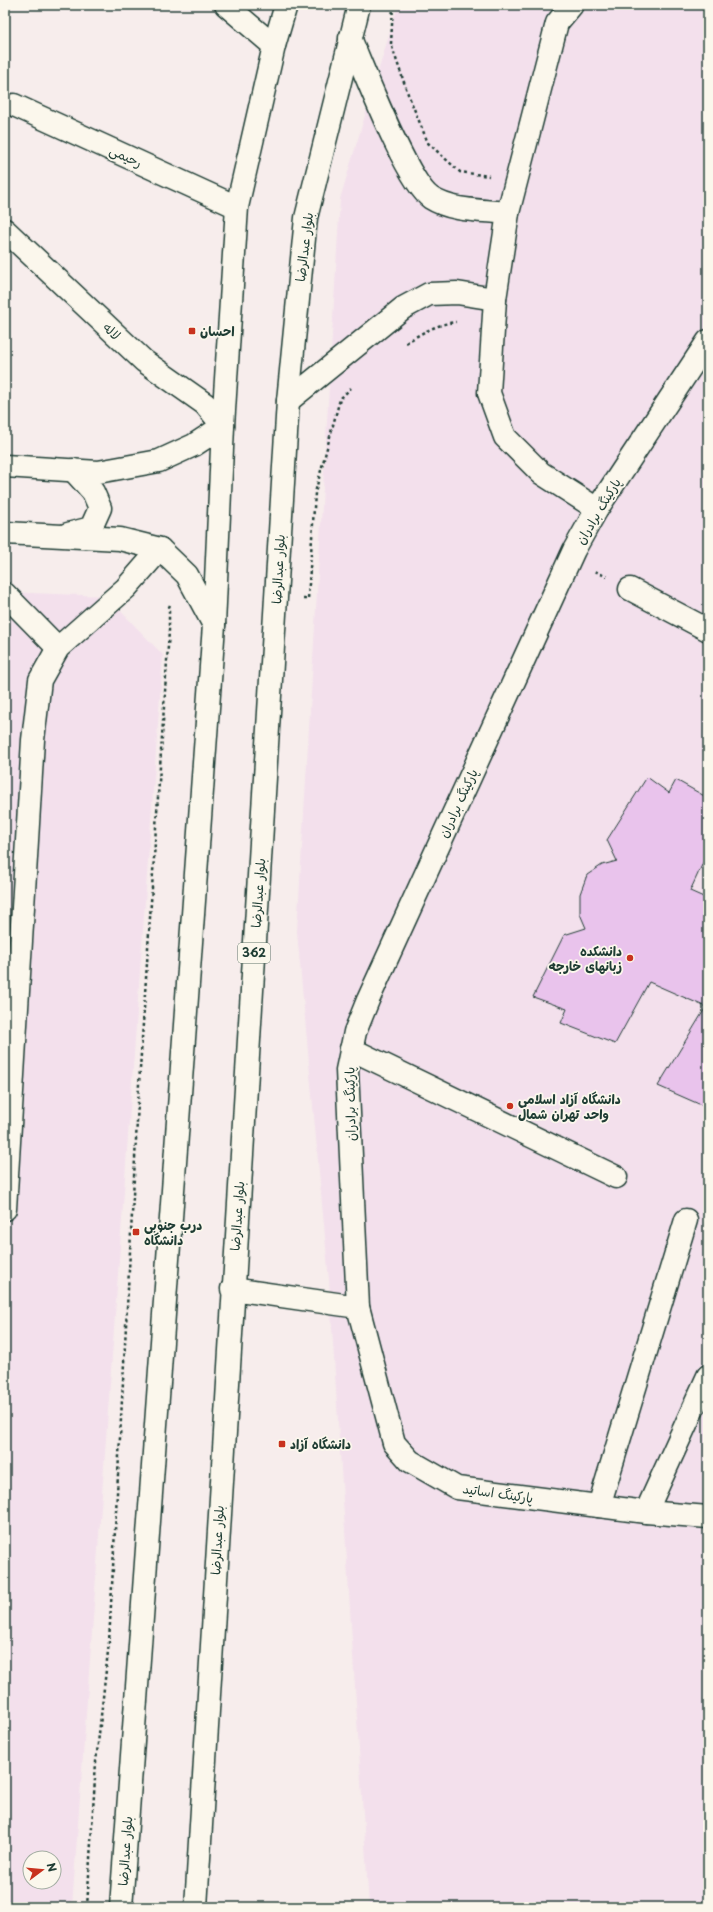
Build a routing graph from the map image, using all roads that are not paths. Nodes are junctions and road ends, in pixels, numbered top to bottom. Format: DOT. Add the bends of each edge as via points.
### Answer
graph roads {
  1 [pos="226,5"];
  2 [pos="286,5"];
  3 [pos="359,5"];
  4 [pos="572,5"];
  5 [pos="350,38"];
  6 [pos="274,46"];
  7 [pos="14,105"];
  8 [pos="237,207"];
  9 [pos="508,213"];
  10 [pos="5,230"];
  11 [pos="495,309"];
  12 [pos="708,340"];
  13 [pos="288,401"];
  14 [pos="223,426"];
  15 [pos="5,466"];
  16 [pos="73,470"];
  17 [pos="597,509"];
  18 [pos="5,533"];
  19 [pos="63,536"];
  20 [pos="160,549"];
  21 [pos="630,589"];
  22 [pos="5,594"];
  23 [pos="214,625"];
  24 [pos="708,630"];
  25 [pos="58,648"];
  26 [pos="351,1049"];
  27 [pos="616,1177"];
  28 [pos="5,1209"];
  29 [pos="686,1220"];
  30 [pos="232,1290"];
  31 [pos="358,1307"];
  32 [pos="708,1376"];
  33 [pos="599,1506"];
  34 [pos="646,1512"];
  35 [pos="708,1517"];
  36 [pos="121,1907"];
  37 [pos="196,1907"];
  1 -- 6 [label="main road"];
  2 -- 6 [label="main road, بلوار عبدالرضا"];
  3 -- 5 [label="main road, بلوار عبدالرضا / 362"];
  4 -- 9 [label="main road" via="557,22"];
  5 -- 9 [label="main road" via="416,181 430,197 448,206"];
  5 -- 13 [label="main road, بلوار عبدالرضا / 362" via="306,218"];
  6 -- 8 [label="main road, بلوار عبدالرضا"];
  7 -- 8 [label="main road, رحیمی"];
  8 -- 14 [label="main road, بلوار عبدالرضا"];
  9 -- 11 [label="main road"];
  10 -- 14 [label="main road, لاله" via="144,361 205,404"];
  11 -- 13 [label="main road" via="458,293 430,294 403,308"];
  11 -- 17 [label="main road" via="490,393 505,437 541,473"];
  12 -- 17 [label="main road, پارکینگ برادران"];
  13 -- 30 [label="main road, بلوار عبدالرضا / 362"];
  14 -- 16 [label="main road" via="194,445 159,462 98,472"];
  14 -- 23 [label="main road, بلوار عبدالرضا"];
  15 -- 16 [label="main road"];
  16 -- 19 [label="main road" via="93,492 100,508 91,528"];
  17 -- 26 [label="main road, پارکینگ برادران" via="571,558 368,1000"];
  18 -- 19 [label="main road"];
  19 -- 20 [label="main road" via="120,539"];
  20 -- 23 [label="main road" via="187,575"];
  20 -- 25 [label="main road" via="126,588"];
  21 -- 24 [label="main road"];
  22 -- 25 [label="main road"];
  23 -- 36 [label="main road, بلوار عبدالرضا"];
  25 -- 28 [label="main road" via="40,680 33,740"];
  26 -- 27 [label="main road"];
  26 -- 31 [label="main road, پارکینگ برادران" via="347,1070"];
  29 -- 33 [label="main road"];
  30 -- 31 [label="main road"];
  30 -- 37 [label="main road, بلوار عبدالرضا / 362"];
  31 -- 33 [label="main road, پارکینگ اساتید" via="394,1443 410,1461 457,1488"];
  32 -- 34 [label="main road"];
  33 -- 34 [label="main road, پارکینگ اساتید"];
  34 -- 35 [label="main road, پارکینگ اساتید"];
}
